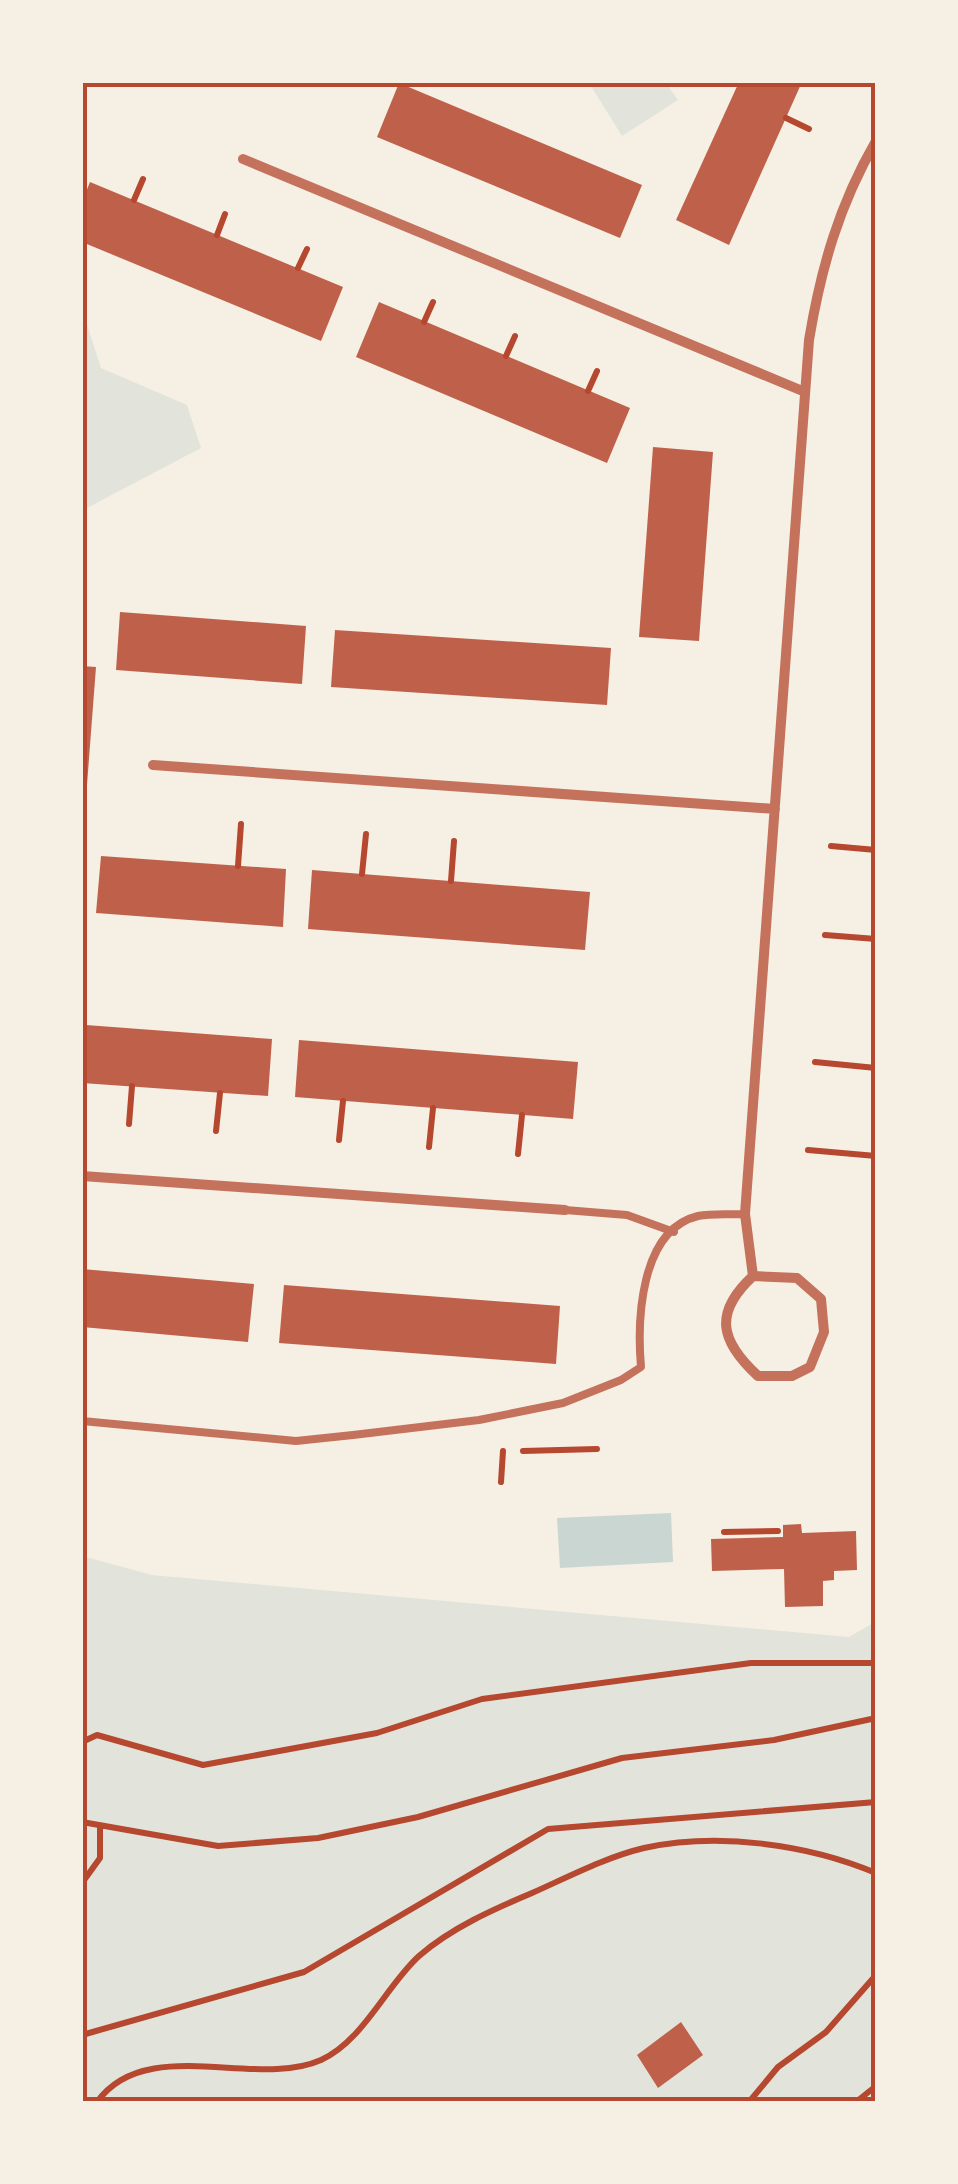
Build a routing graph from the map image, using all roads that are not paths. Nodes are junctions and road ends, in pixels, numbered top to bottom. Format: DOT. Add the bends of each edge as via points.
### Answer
graph roads {
  1 [pos="876,141"];
  2 [pos="243,159"];
  3 [pos="805,392"];
  4 [pos="153,765"];
  5 [pos="775,809"];
  6 [pos="82,1176"];
  7 [pos="565,1210"];
  8 [pos="746,1214"];
  9 [pos="674,1232"];
  10 [pos="753,1276"];
  11 [pos="82,1421"];
  1 -- 3 [label="street" via="835,224 821,270"];
  2 -- 3 [label="street"];
  3 -- 5 [label="street"];
  4 -- 5 [label="street"];
  5 -- 8 [label="street"];
  6 -- 7 [label="street"];
  7 -- 9 [label="lane" via="627,1214"];
  8 -- 9 [label="lane" via="695,1216"];
  8 -- 10 [label="street"];
  9 -- 11 [label="lane" via="648,1270 640,1367 562,1402 479,1420 296,1441"];
  10 -- 10 [label="street" via="797,1278 821,1300 824,1332 810,1367 792,1376 758,1376 732,1352 725,1323 731,1296"];
}
